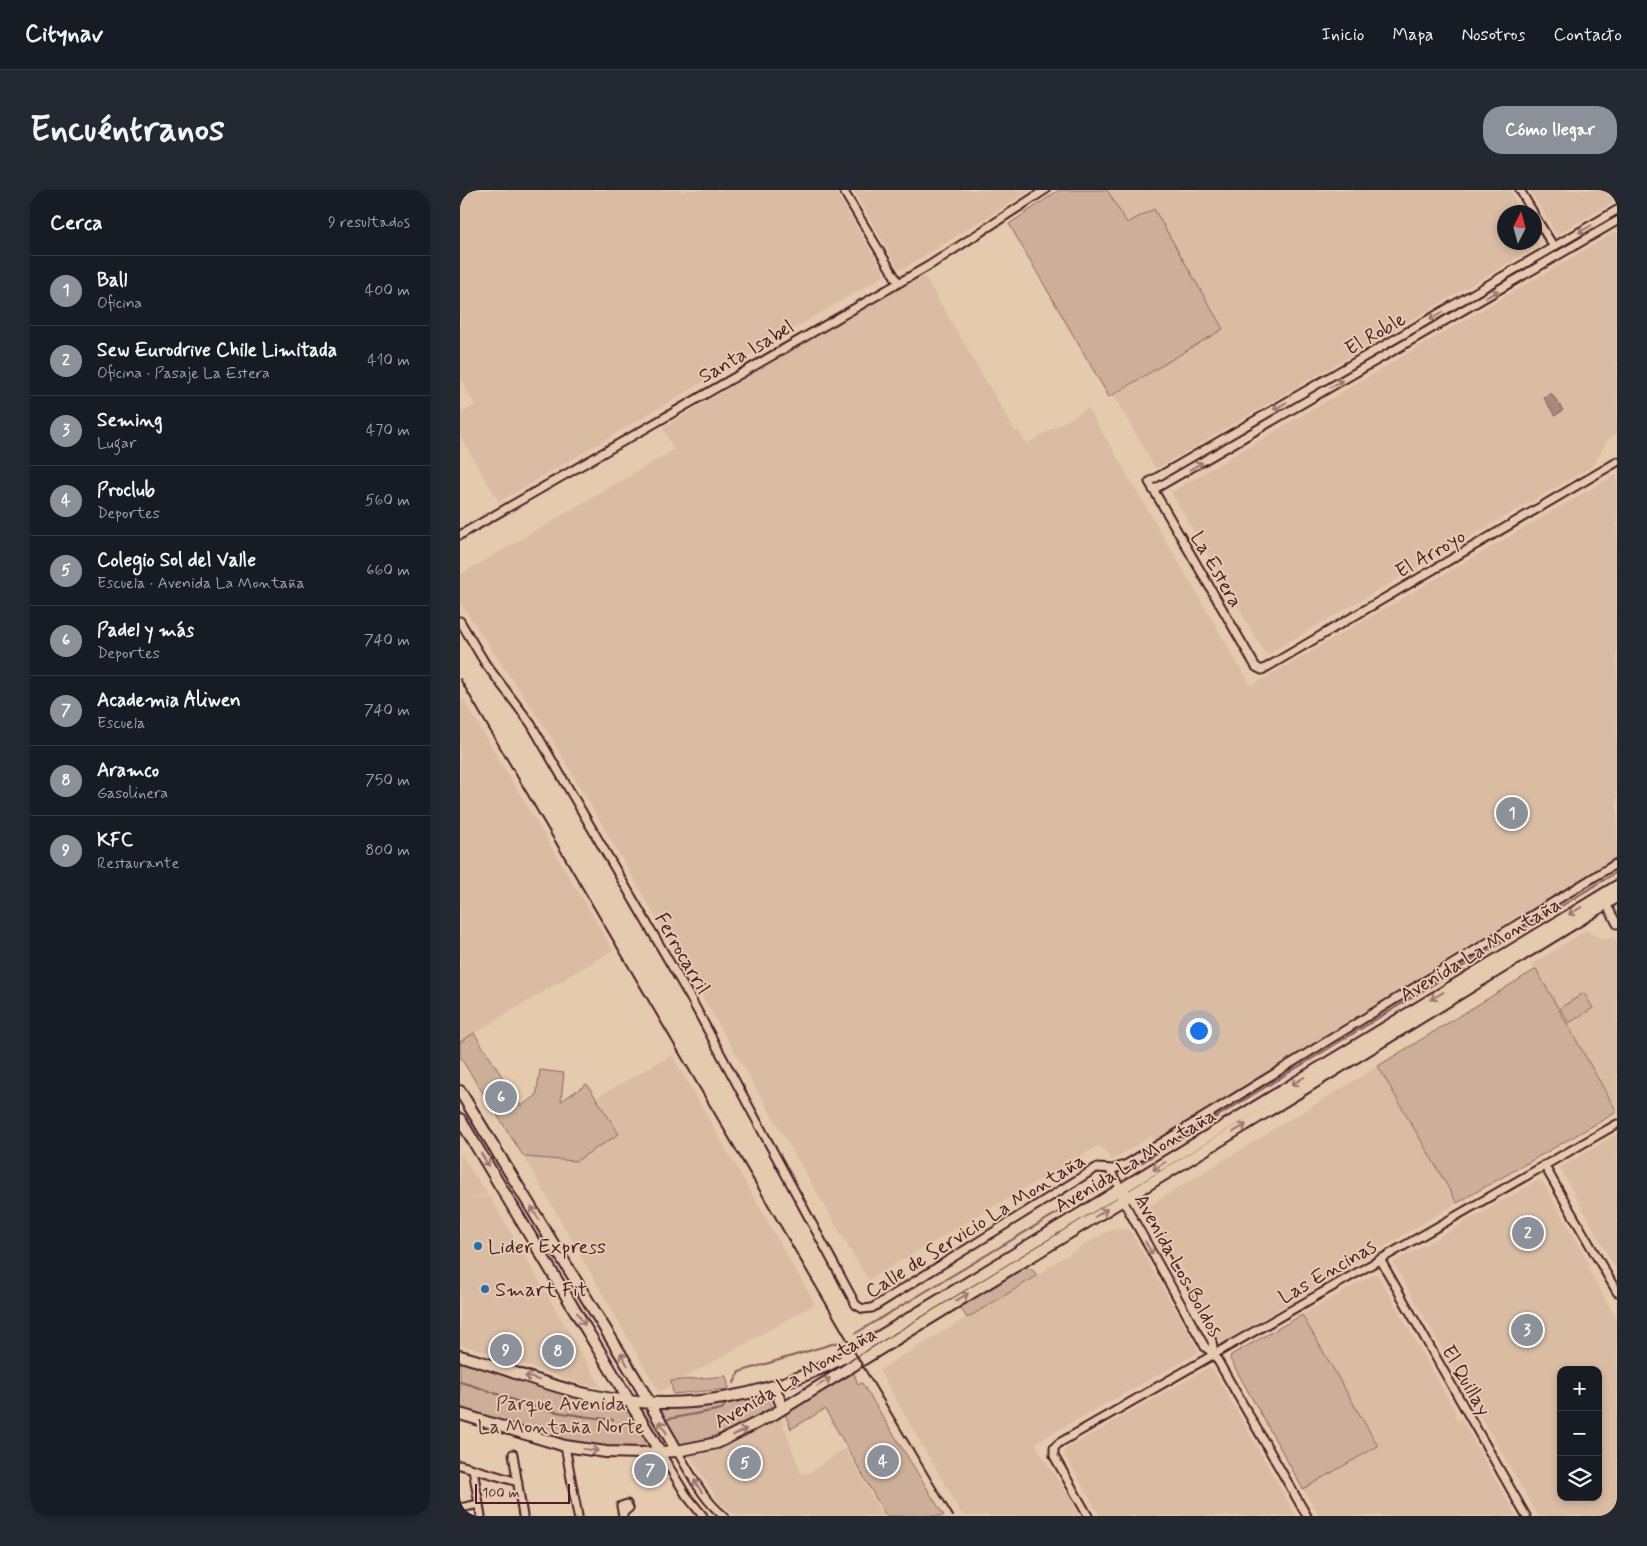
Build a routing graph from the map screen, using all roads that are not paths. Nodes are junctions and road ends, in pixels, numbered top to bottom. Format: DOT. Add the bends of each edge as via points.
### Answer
graph roads {
  1 [pos="844,190"];
  2 [pos="1045,190"];
  3 [pos="1520,190"];
  4 [pos="1529,205"];
  5 [pos="1617,210"];
  6 [pos="1617,221"];
  7 [pos="1542,227"];
  8 [pos="1554,247"];
  9 [pos="898,282"];
  10 [pos="1464,300"];
  11 [pos="1469,308"];
  12 [pos="1617,462"];
  13 [pos="1149,482"];
  14 [pos="1153,490"];
  15 [pos="460,535"];
  16 [pos="460,621"];
  17 [pos="1259,670"];
  18 [pos="1617,863"];
  19 [pos="1612,896"];
  20 [pos="1617,924"];
  21 [pos="460,1091"];
  22 [pos="460,1119"];
  23 [pos="1617,1124"];
  24 [pos="1544,1165"];
  25 [pos="1109,1169"];
  26 [pos="1124,1195"];
  27 [pos="1380,1259"];
  28 [pos="1617,1292"];
  29 [pos="863,1309"];
  30 [pos="1214,1354"];
  31 [pos="460,1356"];
  32 [pos="774,1387"];
  33 [pos="630,1401"];
  34 [pos="648,1402"];
  35 [pos="783,1408"];
  36 [pos="460,1414"];
  37 [pos="564,1446"];
  38 [pos="660,1452"];
  39 [pos="677,1452"];
  40 [pos="513,1454"];
  41 [pos="460,1465"];
  42 [pos="473,1469"];
  43 [pos="518,1482"];
  44 [pos="479,1504"];
  45 [pos="460,1508"];
  46 [pos="714,1508"];
  47 [pos="481,1516"];
  48 [pos="523,1516"];
  49 [pos="578,1516"];
  50 [pos="704,1516"];
  51 [pos="724,1516"];
  52 [pos="1088,1516"];
  53 [pos="1307,1516"];
  54 [pos="1526,1516"];
  1 -- 9 [label="street"];
  2 -- 9 [label="street, Santa Isabel" via="957,249"];
  3 -- 4 [label="street"];
  5 -- 8 [label="street, El Roble, one-way"];
  11 -- 6 [label="street, El Roble, one-way"];
  7 -- 8 [label="street"];
  8 -- 10 [label="street, El Roble"];
  9 -- 15 [label="street, Santa Isabel"];
  10 -- 11 [label="street"];
  10 -- 13 [label="street, El Roble, one-way"];
  14 -- 11 [label="street, El Roble, one-way"];
  12 -- 17 [label="street, El Arroyo"];
  13 -- 14 [label="street, La Estera"];
  14 -- 17 [label="street, La Estera"];
  16 -- 29 [label="street, Ferrocarril" via="485,663 536,732 691,999 856,1305"];
  18 -- 25 [label="street, Calle de Servicio La Montaña" via="1127,1164"];
  19 -- 20 [label="street"];
  19 -- 26 [label="main road, Avenida La Montaña"];
  34 -- 21 [label="main road, one-way"];
  22 -- 33 [label="main road, one-way"];
  23 -- 24 [label="street, Las Encinas"];
  24 -- 27 [label="street, Las Encinas"];
  24 -- 28 [label="street"];
  25 -- 26 [label="street, Avenida Los Boldos"];
  25 -- 29 [label="street, Calle de Servicio La Montaña" via="1096,1168 874,1307"];
  26 -- 30 [label="street, Avenida Los Boldos" via="1205,1347"];
  26 -- 32 [label="main road, Avenida La Montaña" via="854,1352"];
  35 -- 26 [label="main road, Avenida La Montaña, one-way"];
  27 -- 30 [label="street, Las Encinas"];
  27 -- 54 [label="street, El Quillay"];
  30 -- 52 [label="street, Las Encinas" via="1059,1442 1054,1448 1056,1459"];
  30 -- 53 [label="street, Avenida Los Boldos"];
  33 -- 31 [label="main road, Avenida La Montaña, one-way" via="591,1396"];
  32 -- 34 [label="main road, Avenida La Montaña" via="713,1400"];
  32 -- 35 [label="main road"];
  33 -- 34 [label="main road, Avenida La Montaña"];
  33 -- 38 [label="main road"];
  39 -- 34 [label="main road, one-way"];
  39 -- 35 [label="main road, Avenida La Montaña, one-way" via="731,1437"];
  36 -- 37 [label="main road, Avenida La Montaña"];
  37 -- 38 [label="main road, Avenida La Montaña, one-way" via="606,1452"];
  37 -- 49 [label="street"];
  38 -- 39 [label="main road, Avenida La Montaña"];
  38 -- 50 [label="street"];
  46 -- 39 [label="street, one-way"];
  40 -- 43 [label="street"];
  41 -- 42 [label="street"];
  42 -- 43 [label="street"];
  42 -- 44 [label="street"];
  43 -- 48 [label="street"];
  44 -- 45 [label="street"];
  44 -- 47 [label="street"];
  46 -- 50 [label="street"];
  46 -- 51 [label="street"];
}
